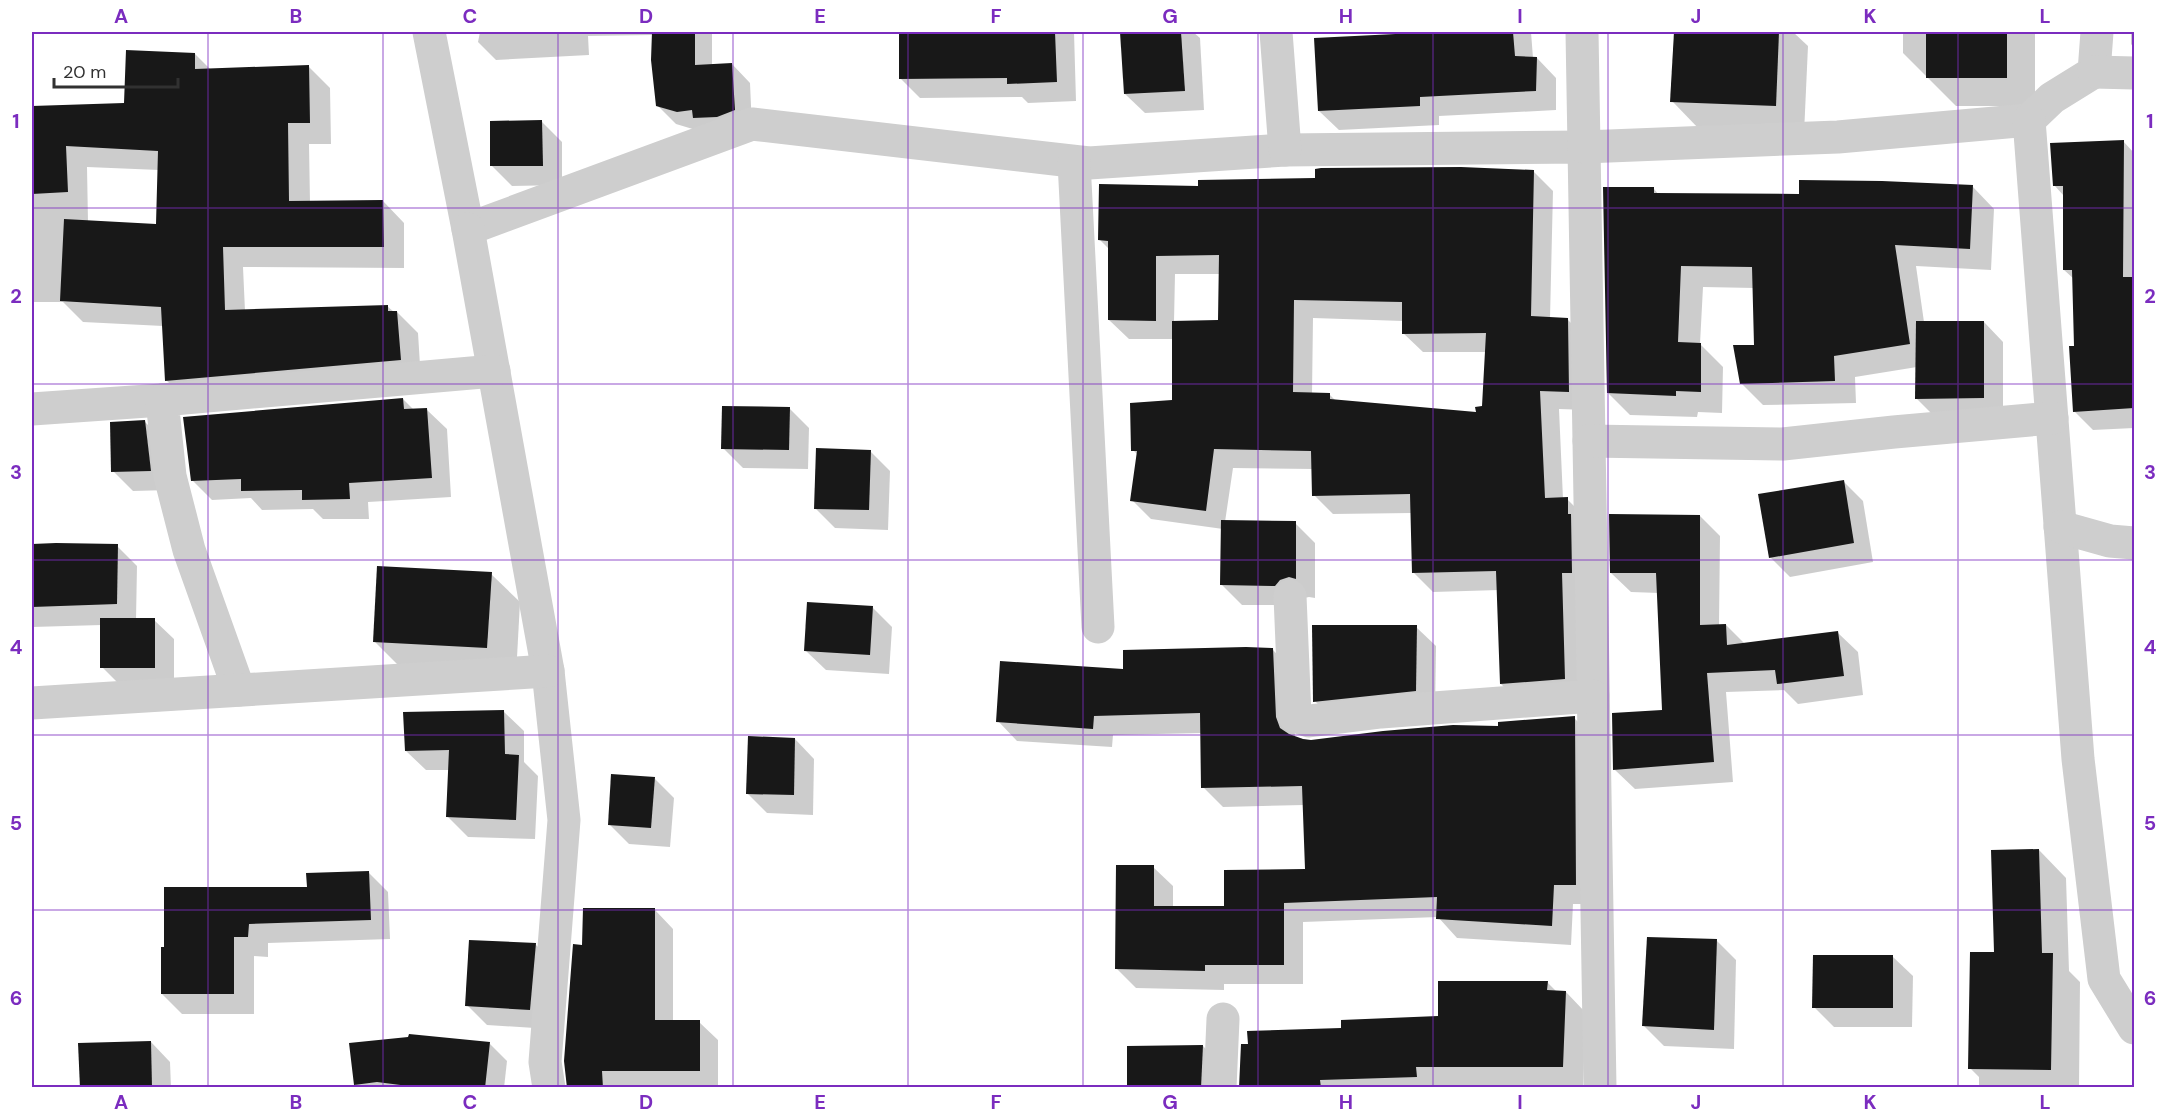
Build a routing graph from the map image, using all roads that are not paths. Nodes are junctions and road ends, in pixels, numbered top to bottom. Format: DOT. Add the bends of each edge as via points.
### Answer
graph roads {
  1 [pos="429,32"];
  2 [pos="1276,32"];
  3 [pos="1582,32"];
  4 [pos="2097,32"];
  5 [pos="2094,72"];
  6 [pos="2134,73"];
  7 [pos="2029,120"];
  8 [pos="1584,147"];
  9 [pos="1285,150"];
  10 [pos="1074,162"];
  11 [pos="468,229"];
  12 [pos="494,371"];
  13 [pos="162,400"];
  14 [pos="32,409"];
  15 [pos="2052,418"];
  16 [pos="1589,441"];
  17 [pos="2060,527"];
  18 [pos="2134,543"];
  19 [pos="1290,596"];
  20 [pos="1098,627"];
  21 [pos="548,670"];
  22 [pos="239,690"];
  23 [pos="1593,696"];
  24 [pos="32,703"];
  25 [pos="1223,1019"];
  26 [pos="2134,1028"];
  27 [pos="549,1088"];
  28 [pos="1220,1088"];
  29 [pos="1600,1088"];
  1 -- 11 [label="street"];
  2 -- 9 [label="street"];
  3 -- 8 [label="street"];
  4 -- 5 [label="street"];
  5 -- 6 [label="street"];
  5 -- 7 [label="street" via="2052,98"];
  7 -- 8 [label="street" via="1838,137"];
  7 -- 15 [label="street"];
  8 -- 9 [label="street"];
  8 -- 16 [label="street"];
  9 -- 10 [label="street"];
  10 -- 11 [label="street" via="752,124"];
  10 -- 20 [label="street"];
  11 -- 12 [label="street"];
  12 -- 13 [label="street"];
  12 -- 21 [label="street"];
  13 -- 14 [label="street"];
  13 -- 22 [label="street" via="170,476 189,550"];
  15 -- 16 [label="street" via="1783,444"];
  15 -- 17 [label="street"];
  16 -- 23 [label="street"];
  17 -- 18 [label="street" via="2110,541"];
  17 -- 26 [label="street" via="2078,759 2104,979"];
  19 -- 23 [label="street" via="1295,716 1309,721"];
  21 -- 22 [label="street"];
  21 -- 27 [label="street" via="564,820 545,1062"];
  22 -- 24 [label="street"];
  23 -- 29 [label="street"];
  25 -- 28 [label="street"];
}
